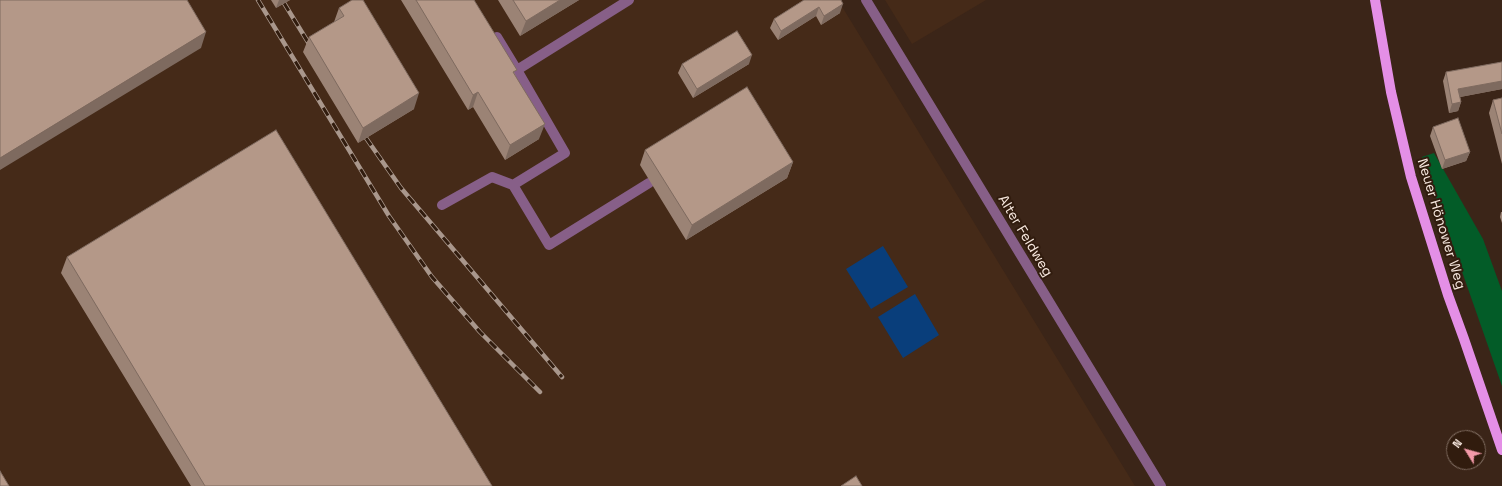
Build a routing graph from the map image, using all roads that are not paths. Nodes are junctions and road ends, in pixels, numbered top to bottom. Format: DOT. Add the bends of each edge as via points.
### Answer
graph roads {
  1 [pos="866,0"];
  2 [pos="1376,0"];
  3 [pos="622,2"];
  4 [pos="493,32"];
  5 [pos="517,70"];
  6 [pos="649,183"];
  7 [pos="513,185"];
  8 [pos="442,205"];
  9 [pos="1502,450"];
  10 [pos="1161,486"];
  1 -- 10 [label="street, Alter Feldweg"];
  2 -- 9 [label="main road, Neuer Hönower Weg" via="1391,92 1411,177 1448,295"];
  3 -- 5 [label="street"];
  4 -- 5 [label="street"];
  5 -- 7 [label="street" via="565,153"];
  6 -- 7 [label="street" via="549,245"];
  7 -- 8 [label="street" via="492,177"];
}
